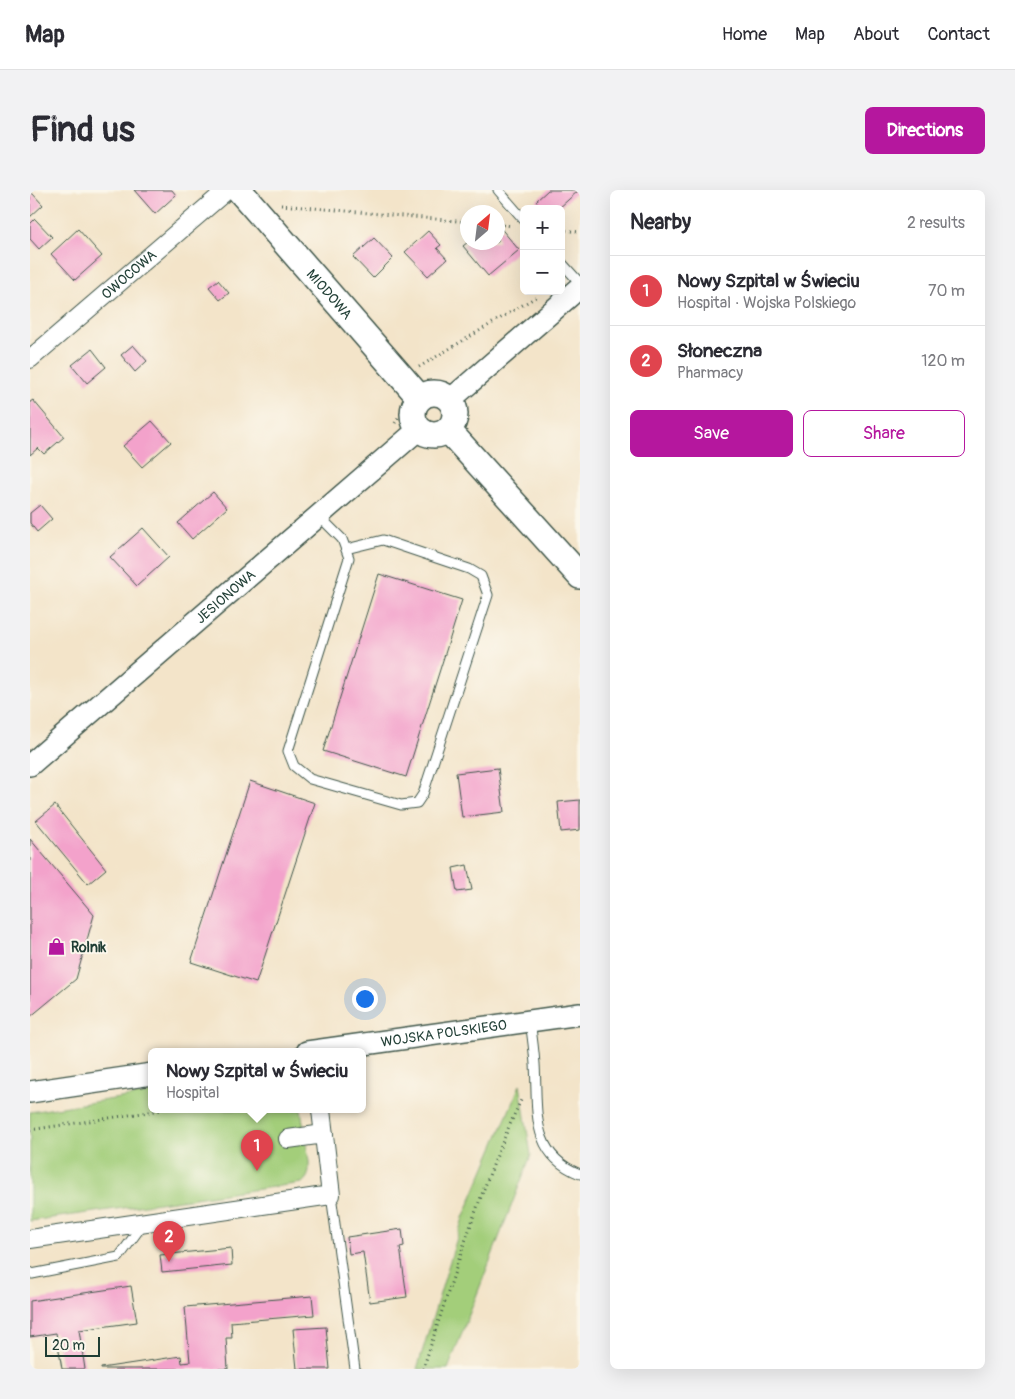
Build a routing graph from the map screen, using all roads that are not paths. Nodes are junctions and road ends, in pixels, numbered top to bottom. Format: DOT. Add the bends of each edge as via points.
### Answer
graph roads {
  1 [pos="227,190"];
  2 [pos="239,190"];
  3 [pos="498,190"];
  4 [pos="520,215"];
  5 [pos="565,267"];
  6 [pos="580,285"];
  7 [pos="30,359"];
  8 [pos="420,398"];
  9 [pos="450,400"];
  10 [pos="419,429"];
  11 [pos="448,430"];
  12 [pos="318,515"];
  13 [pos="346,549"];
  14 [pos="580,576"];
  15 [pos="30,765"];
  16 [pos="580,1014"];
  17 [pos="530,1021"];
  18 [pos="340,1048"];
  19 [pos="148,1075"];
  20 [pos="30,1092"];
  21 [pos="321,1113"];
  22 [pos="324,1134"];
  23 [pos="288,1139"];
  24 [pos="580,1174"];
  25 [pos="331,1195"];
  26 [pos="144,1223"];
  27 [pos="30,1239"];
  28 [pos="30,1272"];
  29 [pos="355,1369"];
  1 -- 7 [label="street, OWOCOWA"];
  2 -- 8 [label="main road, MIODOWA" via="410,370"];
  3 -- 4 [label="lane"];
  5 -- 6 [label="lane"];
  6 -- 9 [label="street"];
  8 -- 9 [label="main road" via="436,393"];
  8 -- 10 [label="main road" via="413,413"];
  9 -- 11 [label="main road" via="455,416"];
  10 -- 11 [label="main road" via="433,436"];
  10 -- 12 [label="street, JESIONOWA"];
  11 -- 14 [label="main road"];
  12 -- 13 [label="lane" via="342,539"];
  12 -- 15 [label="street, JESIONOWA"];
  13 -- 13 [label="lane" via="349,558 288,751 294,766 310,778 401,806 417,803 423,794 488,595 481,576 469,569 383,540"];
  16 -- 17 [label="street, WOJSKA POLSKIEGO"];
  17 -- 18 [label="street, WOJSKA POLSKIEGO"];
  17 -- 24 [label="lane" via="543,1142 561,1164"];
  19 -- 20 [label="street"];
  21 -- 22 [label="street"];
  22 -- 23 [label="street"];
  22 -- 25 [label="street"];
  25 -- 26 [label="street"];
  25 -- 29 [label="lane"];
  26 -- 27 [label="street"];
  26 -- 28 [label="lane" via="119,1257"];
}
